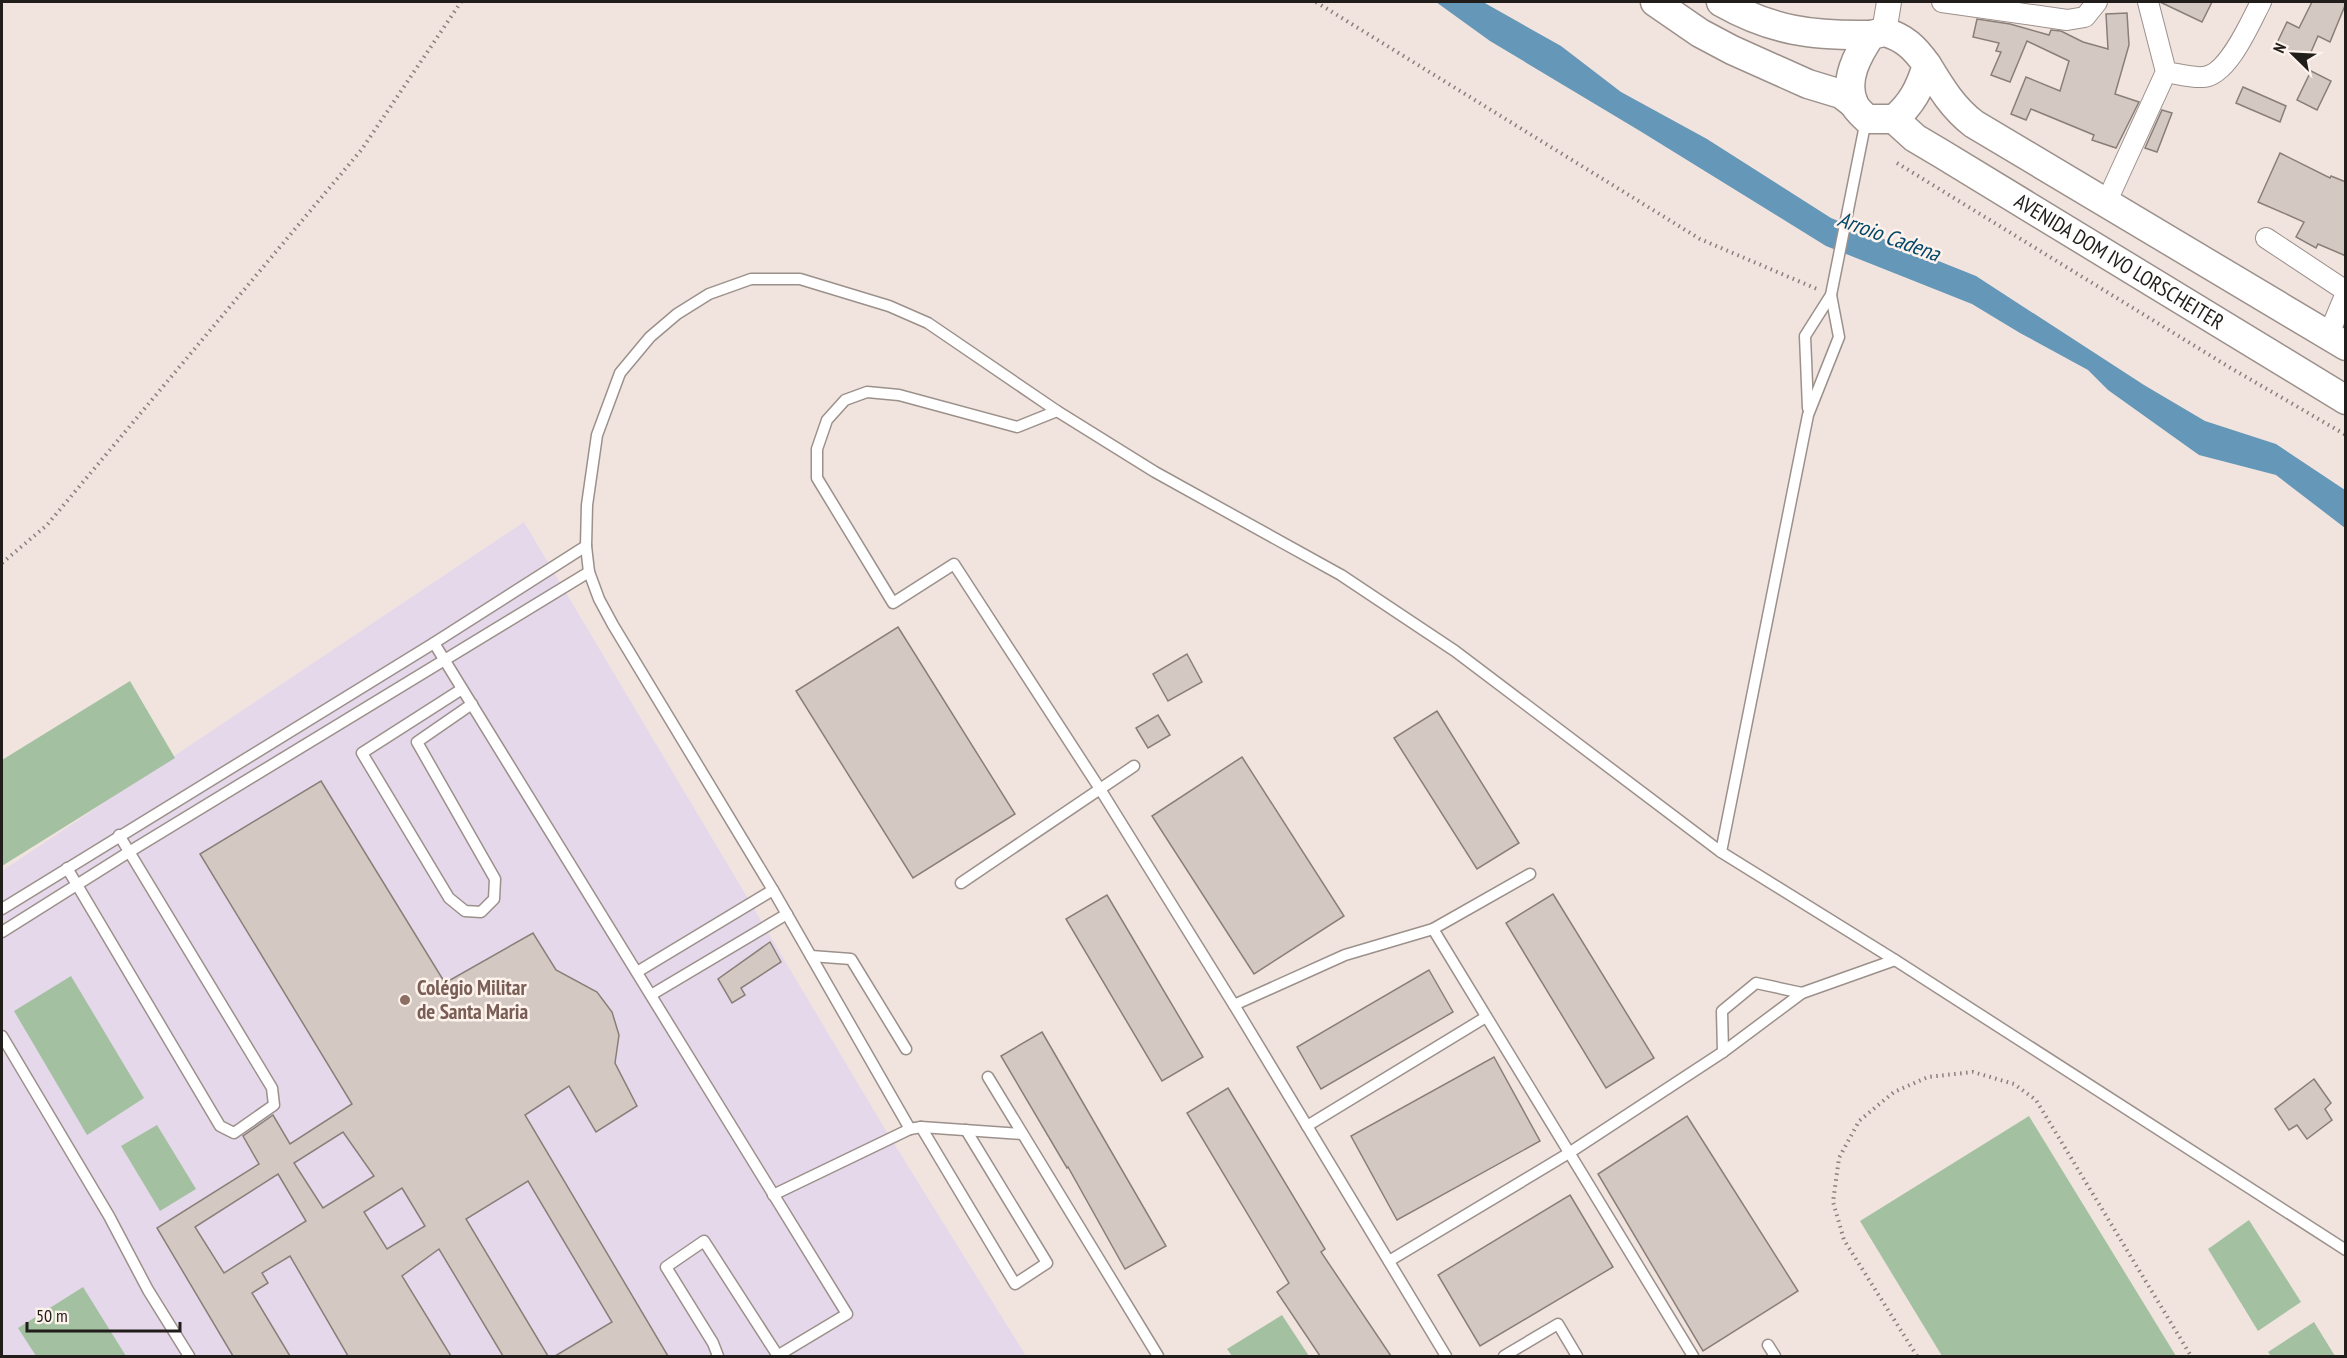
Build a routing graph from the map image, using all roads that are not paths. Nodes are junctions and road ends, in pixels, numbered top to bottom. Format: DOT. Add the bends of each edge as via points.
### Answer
graph roads {
  1 [pos="1655,2"];
  2 [pos="1721,2"];
  3 [pos="1889,2"];
  4 [pos="1942,2"];
  5 [pos="2097,2"];
  6 [pos="2148,2"];
  7 [pos="2260,2"];
  8 [pos="1878,34"];
  9 [pos="1927,65"];
  10 [pos="2166,72"];
  11 [pos="1860,112"];
  12 [pos="1894,119"];
  13 [pos="2106,203"];
  14 [pos="2266,238"];
  15 [pos="2346,292"];
  16 [pos="1832,295"];
  17 [pos="2337,341"];
  18 [pos="2346,400"];
  19 [pos="1057,411"];
  20 [pos="1808,415"];
  21 [pos="585,546"];
  22 [pos="590,572"];
  23 [pos="434,643"];
  24 [pos="444,660"];
  25 [pos="462,689"];
  26 [pos="472,704"];
  27 [pos="1134,766"];
  28 [pos="1100,789"];
  29 [pos="119,835"];
  30 [pos="129,852"];
  31 [pos="1721,852"];
  32 [pos="67,868"];
  33 [pos="1530,874"];
  34 [pos="961,883"];
  35 [pos="77,885"];
  36 [pos="773,890"];
  37 [pos="2,909"];
  38 [pos="787,914"];
  39 [pos="1433,929"];
  40 [pos="2,932"];
  41 [pos="811,956"];
  42 [pos="1895,960"];
  43 [pos="637,972"];
  44 [pos="1802,993"];
  45 [pos="651,995"];
  46 [pos="1234,1005"];
  47 [pos="1486,1017"];
  48 [pos="2,1036"];
  49 [pos="906,1049"];
  50 [pos="1723,1052"];
  51 [pos="988,1077"];
  52 [pos="1307,1125"];
  53 [pos="916,1128"];
  54 [pos="966,1130"];
  55 [pos="1022,1134"];
  56 [pos="1569,1153"];
  57 [pos="773,1195"];
  58 [pos="2346,1250"];
  59 [pos="1389,1261"];
  60 [pos="1768,1345"];
  61 [pos="189,1356"];
  62 [pos="718,1356"];
  63 [pos="778,1356"];
  64 [pos="1158,1356"];
  65 [pos="1446,1356"];
  66 [pos="1504,1356"];
  67 [pos="1577,1356"];
  68 [pos="1693,1356"];
  69 [pos="1775,1356"];
  1 -- 11 [label="main road" via="1732,50 1808,84 1841,94"];
  2 -- 8 [label="main road" via="1774,27 1828,35"];
  3 -- 8 [label="street"];
  4 -- 5 [label="street" via="2067,20 2085,17"];
  6 -- 10 [label="street"];
  7 -- 10 [label="street" via="2243,39 2224,66 2205,78"];
  8 -- 9 [label="main road" via="1898,36"];
  8 -- 11 [label="main road" via="1857,55 1852,73 1850,82"];
  9 -- 12 [label="main road" via="1909,107"];
  9 -- 13 [label="main road" via="1960,113"];
  10 -- 13 [label="street"];
  11 -- 12 [label="main road"];
  11 -- 16 [label="lane" via="1855,179"];
  12 -- 18 [label="main road, AVENIDA DOM IVO LORSCHEITER" via="1915,138"];
  13 -- 17 [label="main road"];
  14 -- 15 [label="street"];
  15 -- 17 [label="street"];
  16 -- 20 [label="lane" via="1839,337"];
  16 -- 20 [label="lane" via="1806,336"];
  19 -- 21 [label="lane" via="928,323 889,306 800,279 751,279 709,294 677,314 650,337 620,373 597,435"];
  19 -- 28 [label="lane" via="1017,427 899,395 867,392 845,400 827,420 817,448 817,478 893,603 954,564"];
  19 -- 31 [label="lane" via="1155,472 1341,575 1455,651"];
  20 -- 31 [label="lane"];
  21 -- 22 [label="lane"];
  21 -- 23 [label="lane"];
  22 -- 24 [label="lane"];
  22 -- 36 [label="lane" via="613,625"];
  23 -- 24 [label="lane"];
  23 -- 29 [label="lane"];
  24 -- 25 [label="lane"];
  24 -- 30 [label="lane"];
  25 -- 26 [label="lane"];
  25 -- 26 [label="lane" via="362,753 449,898 465,911 481,912 494,899 495,879 417,742"];
  26 -- 43 [label="lane"];
  27 -- 28 [label="lane"];
  28 -- 34 [label="lane"];
  28 -- 46 [label="lane"];
  29 -- 30 [label="lane"];
  29 -- 32 [label="lane"];
  30 -- 35 [label="lane"];
  30 -- 35 [label="lane" via="272,1088 274,1105 234,1133 220,1126"];
  31 -- 42 [label="lane"];
  32 -- 35 [label="lane"];
  32 -- 37 [label="lane"];
  33 -- 39 [label="lane"];
  35 -- 40 [label="lane"];
  36 -- 38 [label="lane"];
  36 -- 43 [label="lane"];
  38 -- 41 [label="lane"];
  38 -- 45 [label="lane"];
  39 -- 46 [label="lane" via="1345,955"];
  39 -- 47 [label="lane"];
  41 -- 49 [label="lane" via="851,959"];
  41 -- 53 [label="lane"];
  42 -- 44 [label="lane"];
  42 -- 58 [label="lane"];
  43 -- 45 [label="lane"];
  44 -- 50 [label="lane"];
  44 -- 50 [label="lane" via="1756,983 1722,1011"];
  45 -- 57 [label="lane"];
  46 -- 52 [label="lane"];
  47 -- 52 [label="lane"];
  47 -- 56 [label="lane"];
  48 -- 61 [label="lane"];
  50 -- 56 [label="lane"];
  51 -- 55 [label="lane"];
  52 -- 59 [label="lane"];
  53 -- 54 [label="lane"];
  53 -- 54 [label="lane" via="1016,1284 1047,1263"];
  53 -- 57 [label="lane"];
  54 -- 55 [label="lane"];
  55 -- 64 [label="lane"];
  56 -- 59 [label="lane"];
  56 -- 68 [label="lane"];
  57 -- 63 [label="lane" via="847,1314"];
  59 -- 65 [label="lane"];
  60 -- 69 [label="lane"];
  62 -- 63 [label="lane" via="666,1267 704,1241"];
  66 -- 67 [label="lane" via="1558,1324"];
}
